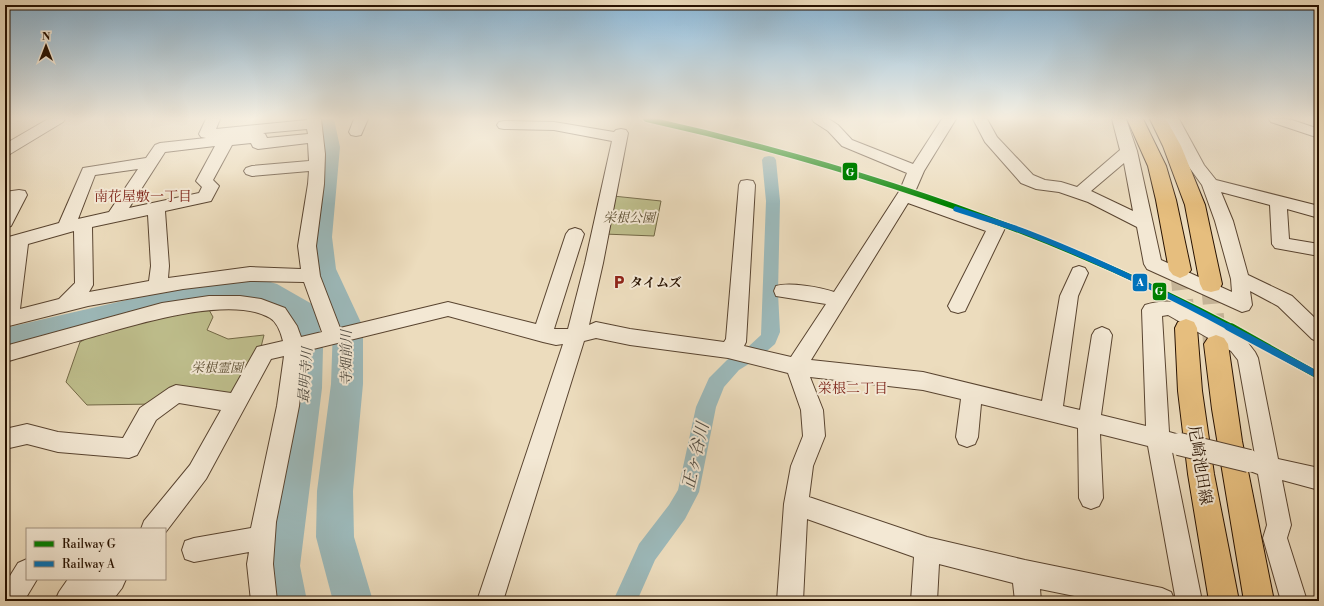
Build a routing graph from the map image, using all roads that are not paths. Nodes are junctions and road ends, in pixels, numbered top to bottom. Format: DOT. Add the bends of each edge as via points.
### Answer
graph roads {
  1 [pos="167,147"];
  2 [pos="223,147"];
  3 [pos="316,147"];
  4 [pos="619,147"];
  5 [pos="857,147"];
  6 [pos="931,147"];
  7 [pos="997,147"];
  8 [pos="1128,147"];
  9 [pos="1149,147"];
  10 [pos="1172,147"];
  11 [pos="1187,147"];
  12 [pos="1129,151"];
  13 [pos="151,162"];
  14 [pos="316,165"];
  15 [pos="252,171"];
  16 [pos="916,171"];
  17 [pos="1210,184"];
  18 [pos="747,185"];
  19 [pos="1079,193"];
  20 [pos="903,196"];
  21 [pos="5,197"];
  22 [pos="1278,202"];
  23 [pos="156,207"];
  24 [pos="1319,212"];
  25 [pos="116,216"];
  26 [pos="5,222"];
  27 [pos="1144,224"];
  28 [pos="75,225"];
  29 [pos="575,234"];
  30 [pos="12,242"];
  31 [pos="1319,250"];
  32 [pos="1180,270"];
  33 [pos="1079,273"];
  34 [pos="311,276"];
  35 [pos="1240,279"];
  36 [pos="1211,284"];
  37 [pos="158,286"];
  38 [pos="783,291"];
  39 [pos="838,301"];
  40 [pos="65,305"];
  41 [pos="958,306"];
  42 [pos="7,320"];
  43 [pos="1186,328"];
  44 [pos="543,334"];
  45 [pos="1319,334"];
  46 [pos="342,335"];
  47 [pos="1102,335"];
  48 [pos="576,336"];
  49 [pos="1216,344"];
  50 [pos="297,345"];
  51 [pos="740,352"];
  52 [pos="5,354"];
  53 [pos="796,367"];
  54 [pos="972,393"];
  55 [pos="236,403"];
  56 [pos="1051,413"];
  57 [pos="1089,422"];
  58 [pos="967,437"];
  59 [pos="5,439"];
  60 [pos="1168,442"];
  61 [pos="1259,464"];
  62 [pos="1319,479"];
  63 [pos="1091,498"];
  64 [pos="796,504"];
  65 [pos="154,528"];
  66 [pos="262,538"];
  67 [pos="927,549"];
  68 [pos="194,550"];
  69 [pos="1026,573"];
  70 [pos="26,574"];
  71 [pos="83,580"];
  72 [pos="112,580"];
  73 [pos="1108,596"];
  74 [pos="9,601"];
  75 [pos="68,601"];
  76 [pos="96,601"];
  77 [pos="264,601"];
  78 [pos="490,601"];
  79 [pos="790,601"];
  80 [pos="924,601"];
  81 [pos="1028,601"];
  82 [pos="1162,601"];
  83 [pos="1189,601"];
  84 [pos="1224,601"];
  85 [pos="1260,601"];
  86 [pos="1294,601"];
  1 -- 13 [label="street" via="160,148"];
  2 -- 23 [label="street" via="204,181 211,186 205,197"];
  3 -- 14 [label="street"];
  4 -- 48 [label="street"];
  5 -- 16 [label="street"];
  6 -- 16 [label="street"];
  7 -- 19 [label="street" via="1027,179"];
  8 -- 12 [label="street"];
  9 -- 32 [label="main road" via="1157,166"];
  10 -- 36 [label="main road" via="1195,205"];
  11 -- 17 [label="street"];
  12 -- 19 [label="street"];
  12 -- 27 [label="street"];
  13 -- 25 [label="street"];
  13 -- 28 [label="street" via="88,171"];
  14 -- 15 [label="street"];
  14 -- 34 [label="street" via="316,184 307,246"];
  16 -- 20 [label="street"];
  17 -- 22 [label="street"];
  17 -- 35 [label="street" via="1224,221"];
  18 -- 51 [label="street" via="736,342"];
  19 -- 27 [label="street"];
  20 -- 39 [label="street"];
  20 -- 41 [label="street" via="996,228"];
  21 -- 26 [label="street" via="19,195"];
  22 -- 24 [label="street"];
  22 -- 31 [label="street" via="1281,244"];
  23 -- 25 [label="street"];
  23 -- 37 [label="street" via="160,266"];
  25 -- 28 [label="street"];
  27 -- 35 [label="street" via="1152,264 1242,305"];
  28 -- 30 [label="street"];
  28 -- 40 [label="street" via="84,285"];
  29 -- 44 [label="street"];
  30 -- 42 [label="street"];
  33 -- 56 [label="street" via="1069,296"];
  34 -- 37 [label="street" via="250,274"];
  34 -- 46 [label="street"];
  35 -- 45 [label="street" via="1285,301"];
  37 -- 40 [label="street"];
  38 -- 39 [label="street" via="824,296"];
  39 -- 53 [label="street"];
  40 -- 42 [label="street"];
  43 -- 84 [label="main road, 尼崎池田線" via="1190,391 1201,474"];
  44 -- 46 [label="street" via="448,309"];
  44 -- 48 [label="street" via="556,337"];
  46 -- 50 [label="street"];
  47 -- 57 [label="street"];
  48 -- 51 [label="street" via="596,330"];
  48 -- 78 [label="street"];
  49 -- 85 [label="main road" via="1233,464"];
  50 -- 52 [label="street" via="278,313 261,306 209,303 162,310"];
  50 -- 55 [label="street" via="264,353"];
  50 -- 66 [label="street"];
  51 -- 53 [label="street"];
  53 -- 54 [label="street" via="923,381"];
  53 -- 64 [label="street" via="812,410 814,436 802,466"];
  54 -- 56 [label="street"];
  54 -- 58 [label="street"];
  55 -- 59 [label="street" via="176,394 148,414 129,448 58,442 27,434"];
  55 -- 65 [label="street" via="198,472"];
  56 -- 57 [label="street"];
  57 -- 60 [label="street"];
  57 -- 63 [label="street"];
  60 -- 61 [label="street, bridge"];
  60 -- 61 [label="street" via="1152,310 1170,308 1238,345 1248,358"];
  60 -- 83 [label="street"];
  61 -- 62 [label="street"];
  61 -- 86 [label="street" via="1279,525 1275,538"];
  64 -- 67 [label="street"];
  64 -- 79 [label="street"];
  66 -- 68 [label="street"];
  66 -- 77 [label="street" via="260,564"];
  67 -- 69 [label="street"];
  67 -- 80 [label="street"];
  69 -- 73 [label="street"];
  69 -- 81 [label="street"];
  70 -- 74 [label="street"];
  71 -- 75 [label="street"];
  72 -- 76 [label="street"];
  73 -- 82 [label="street"];
}
